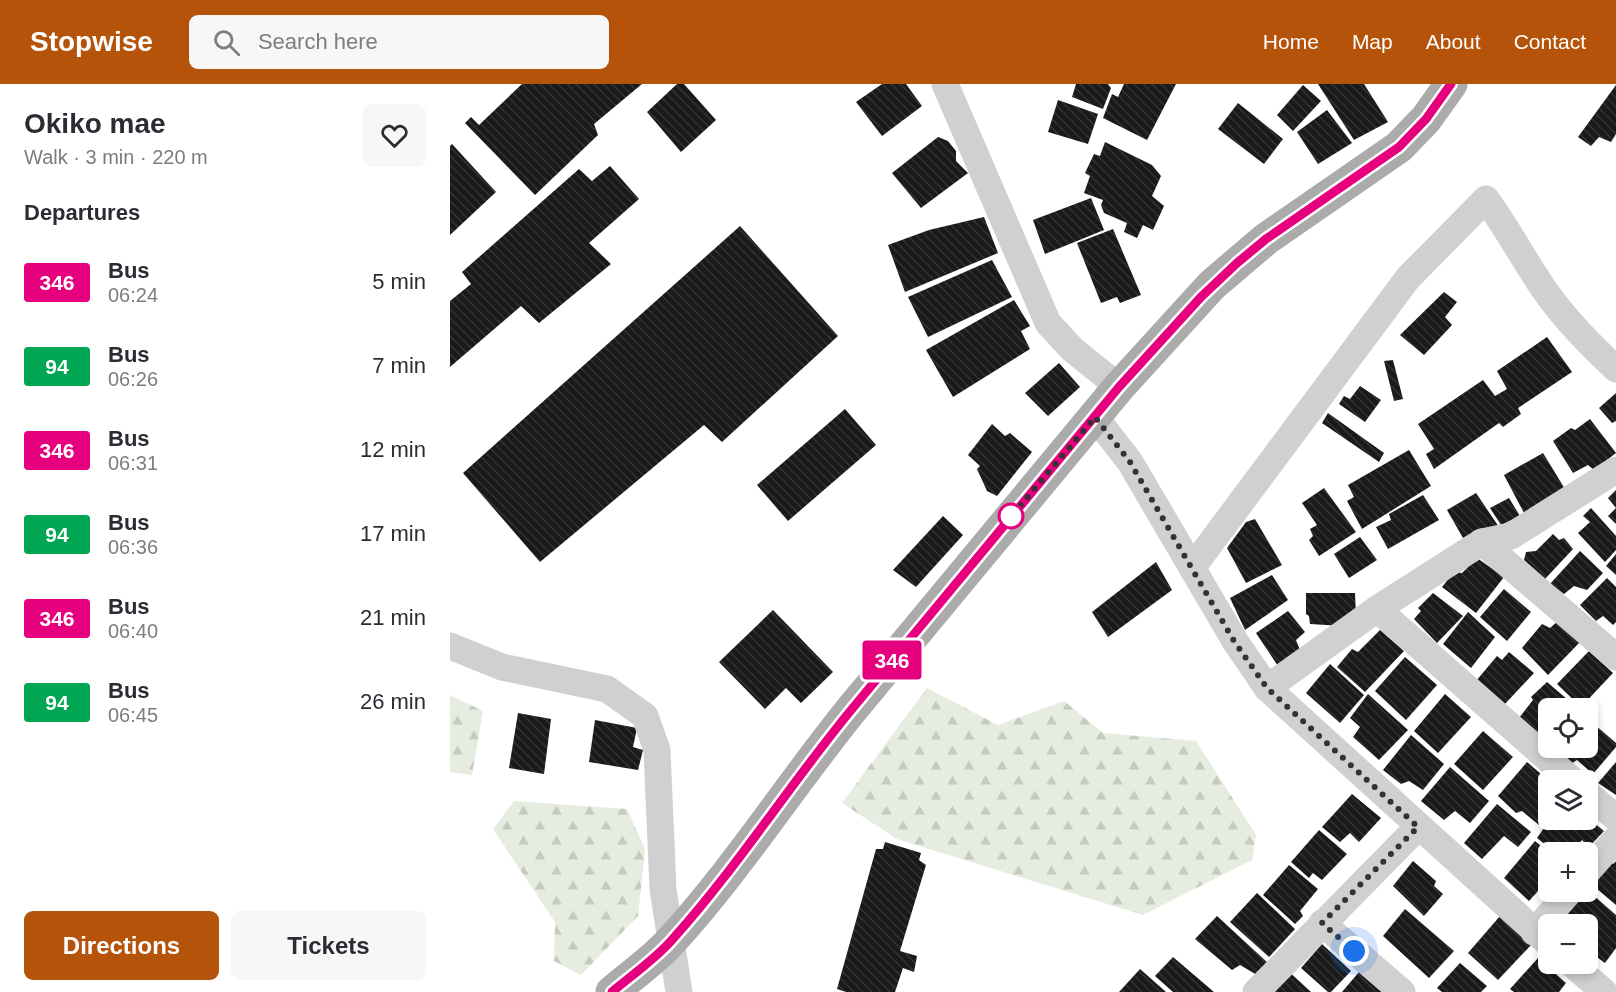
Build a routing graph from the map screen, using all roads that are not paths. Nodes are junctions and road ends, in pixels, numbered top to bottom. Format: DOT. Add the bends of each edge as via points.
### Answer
graph roads {
  1 [pos="945,84"];
  2 [pos="1451,84"];
  3 [pos="1616,369"];
  4 [pos="1119,387"];
  5 [pos="1095,417"];
  6 [pos="1616,470"];
  7 [pos="1482,542"];
  8 [pos="1192,568"];
  9 [pos="1377,609"];
  10 [pos="450,646"];
  11 [pos="1615,652"];
  12 [pos="1267,688"];
  13 [pos="1561,770"];
  14 [pos="1598,802"];
  15 [pos="1616,818"];
  16 [pos="1418,827"];
  17 [pos="1616,839"];
  18 [pos="1598,859"];
  19 [pos="1322,923"];
  20 [pos="1538,934"];
  21 [pos="670,942"];
  22 [pos="1584,974"];
  23 [pos="612,992"];
  24 [pos="679,992"];
  25 [pos="1256,992"];
  26 [pos="1402,992"];
  27 [pos="1604,992"];
  1 -- 4 [label="street" via="1048,323 1072,349"];
  2 -- 4 [label="main road" via="1399,147 1288,222 1228,270"];
  3 -- 8 [label="street" via="1585,340 1554,302 1486,199 1408,278"];
  4 -- 5 [label="main road"];
  5 -- 8 [label="street" via="1130,462"];
  5 -- 21 [label="main road" via="823,744"];
  6 -- 7 [label="street" via="1511,536"];
  7 -- 9 [label="street"];
  7 -- 11 [label="street"];
  8 -- 12 [label="street" via="1234,641"];
  9 -- 12 [label="street"];
  9 -- 13 [label="street"];
  10 -- 21 [label="street" via="502,667 607,690 645,716 657,750 663,889"];
  12 -- 16 [label="street"];
  14 -- 15 [label="street"];
  16 -- 19 [label="street"];
  16 -- 20 [label="street"];
  17 -- 18 [label="street"];
  19 -- 25 [label="street"];
  19 -- 26 [label="street"];
  21 -- 23 [label="main road"];
  21 -- 24 [label="street"];
  22 -- 27 [label="street"];
}
